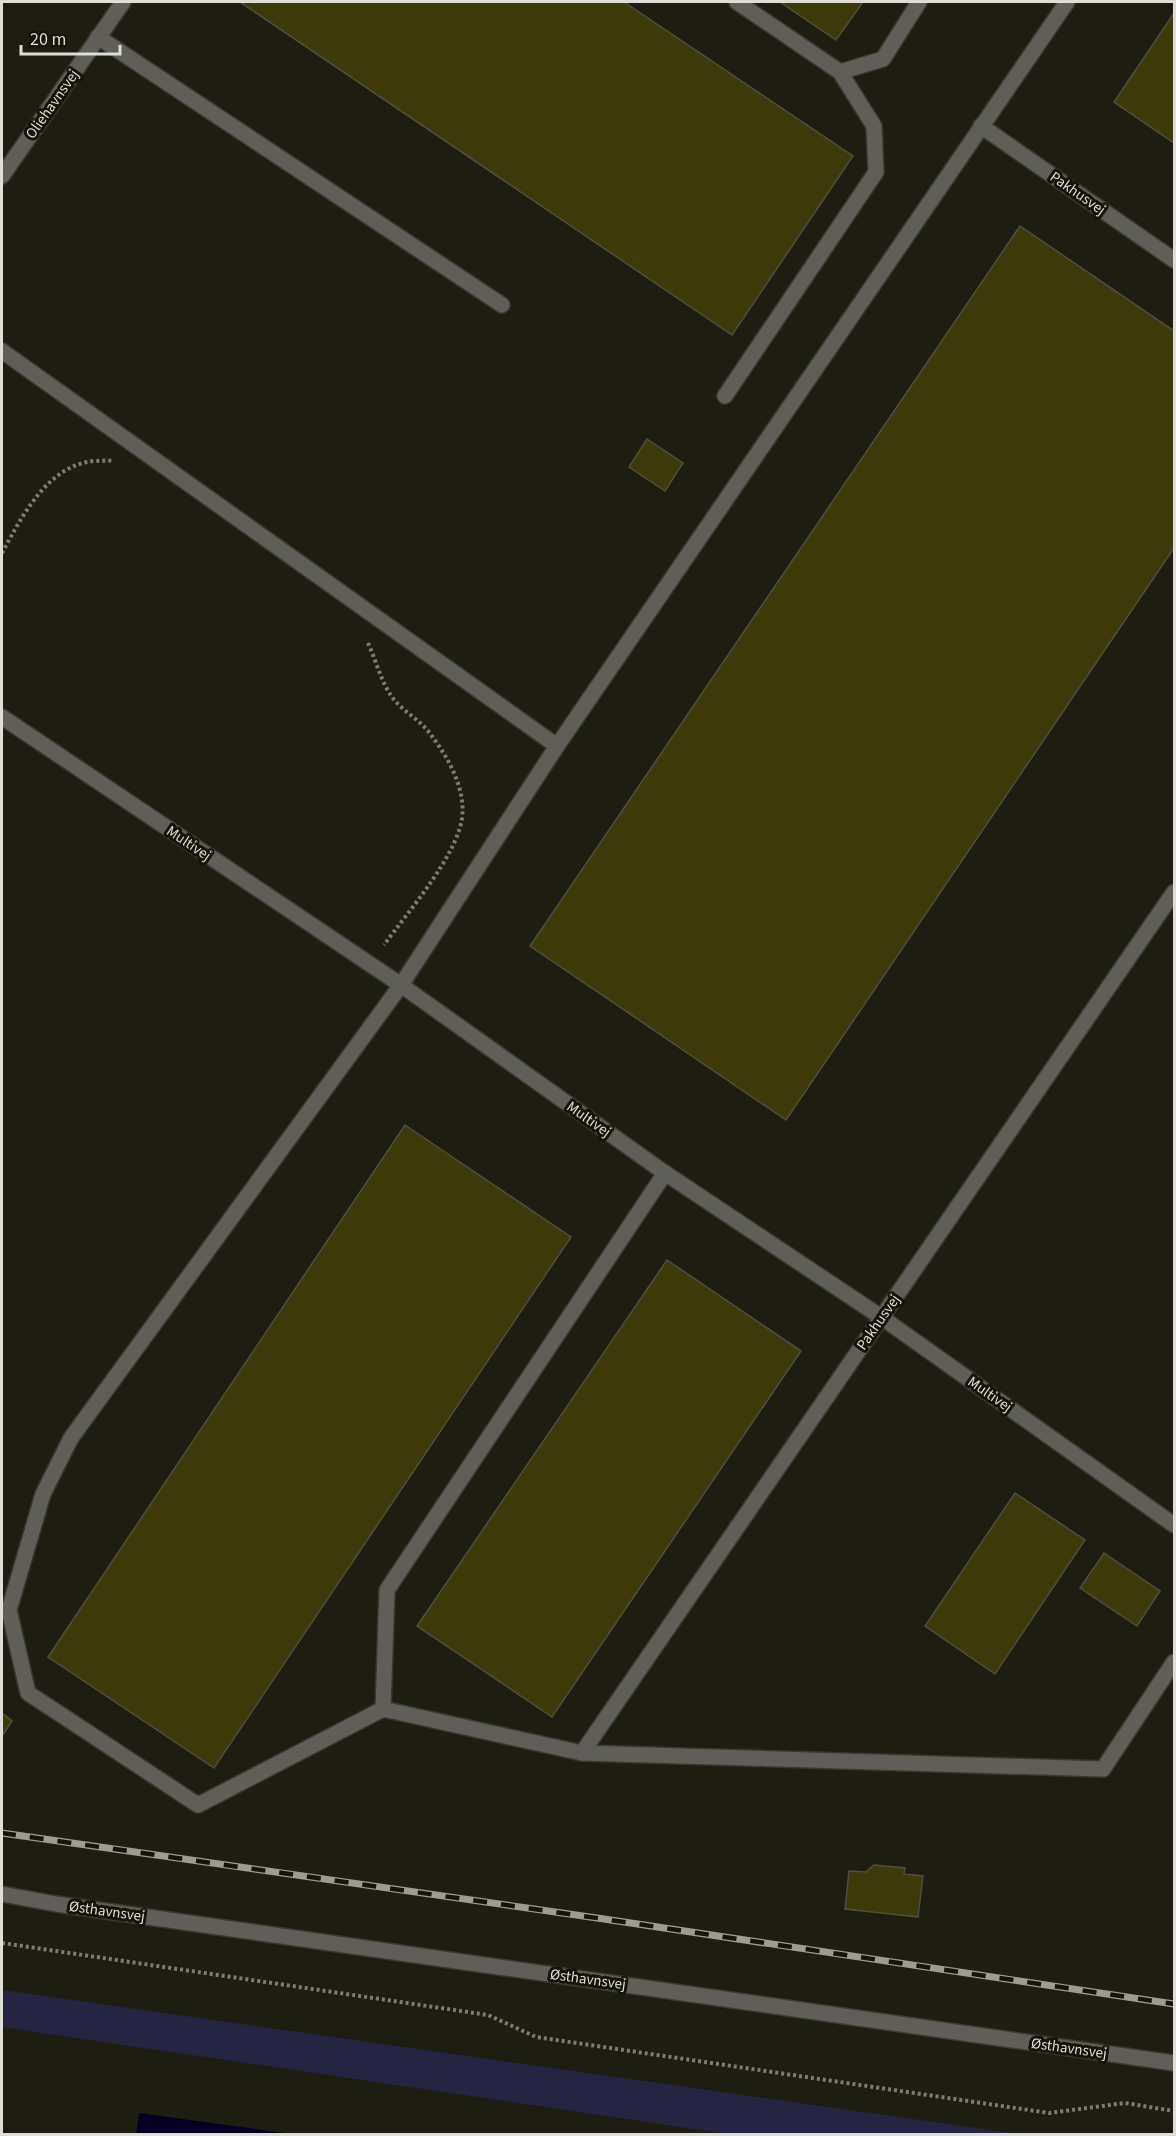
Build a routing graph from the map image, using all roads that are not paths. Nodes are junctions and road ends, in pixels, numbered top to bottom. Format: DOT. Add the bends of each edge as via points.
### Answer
graph roads {
  1 [pos="123,2"];
  2 [pos="737,2"];
  3 [pos="919,2"];
  4 [pos="1067,2"];
  5 [pos="98,37"];
  6 [pos="840,72"];
  7 [pos="981,126"];
  8 [pos="2,176"];
  9 [pos="1174,260"];
  10 [pos="502,305"];
  11 [pos="2,351"];
  12 [pos="725,396"];
  13 [pos="2,717"];
  14 [pos="557,746"];
  15 [pos="1174,892"];
  16 [pos="401,985"];
  17 [pos="665,1173"];
  18 [pos="881,1317"];
  19 [pos="1174,1525"];
  20 [pos="1174,1662"];
  21 [pos="383,1709"];
  22 [pos="582,1753"];
  23 [pos="2,1894"];
  24 [pos="1174,2062"];
  1 -- 5 [label="street, Oliehavnsvej"];
  2 -- 6 [label="street"];
  3 -- 6 [label="street" via="883,59"];
  4 -- 7 [label="street"];
  5 -- 8 [label="street, Oliehavnsvej"];
  5 -- 10 [label="street"];
  6 -- 12 [label="street" via="874,126 876,172"];
  7 -- 9 [label="street, Pakhusvej"];
  7 -- 14 [label="street"];
  11 -- 14 [label="street"];
  13 -- 16 [label="street, Multivej"];
  14 -- 16 [label="street"];
  15 -- 18 [label="street, Pakhusvej"];
  16 -- 17 [label="street, Multivej"];
  16 -- 21 [label="street" via="71,1438 43,1494 9,1610 28,1693 198,1805"];
  17 -- 18 [label="street, Multivej"];
  17 -- 21 [label="street" via="387,1590"];
  18 -- 19 [label="street, Multivej"];
  18 -- 22 [label="street, Pakhusvej"];
  20 -- 22 [label="street" via="1103,1769"];
  21 -- 22 [label="street"];
  23 -- 24 [label="street, Østhavnsvej"];
}
